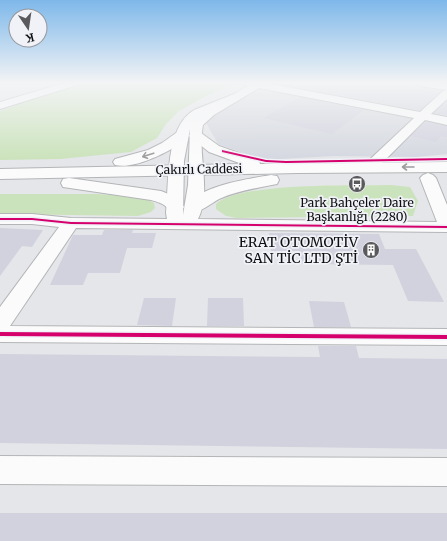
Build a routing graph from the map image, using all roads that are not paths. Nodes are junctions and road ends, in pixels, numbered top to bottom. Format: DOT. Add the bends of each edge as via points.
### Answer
graph roads {
  1 [pos="221,108"];
  2 [pos="384,108"];
  3 [pos="432,108"];
  4 [pos="424,116"];
  5 [pos="447,121"];
  6 [pos="189,136"];
  7 [pos="370,167"];
  8 [pos="447,167"];
  9 [pos="298,168"];
  10 [pos="0,172"];
  11 [pos="196,175"];
  12 [pos="177,176"];
  13 [pos="70,177"];
  14 [pos="428,178"];
  15 [pos="447,178"];
  16 [pos="271,180"];
  17 [pos="0,183"];
  18 [pos="175,207"];
  19 [pos="194,207"];
  20 [pos="0,219"];
  21 [pos="70,223"];
  22 [pos="182,225"];
  23 [pos="447,226"];
  24 [pos="0,323"];
  25 [pos="0,334"];
  26 [pos="447,337"];
  27 [pos="0,470"];
  28 [pos="447,472"];
  1 -- 6 [label="street" via="201,120"];
  2 -- 4 [label="street"];
  3 -- 4 [label="street"];
  4 -- 5 [label="street"];
  4 -- 7 [label="street"];
  6 -- 9 [label="main road" via="214,149 252,163"];
  6 -- 11 [label="street"];
  6 -- 12 [label="street"];
  6 -- 13 [label="main road, one-way" via="140,158"];
  8 -- 7 [label="main road, Çakırlı Caddesi, one-way"];
  7 -- 9 [label="main road, Çakırlı Caddesi"];
  9 -- 11 [label="main road, Çakırlı Caddesi"];
  10 -- 13 [label="main road, Çakırlı Caddesi"];
  11 -- 12 [label="main road, Çakırlı Caddesi"];
  11 -- 16 [label="main road, Çakırlı Caddesi"];
  11 -- 19 [label="street"];
  12 -- 13 [label="main road, Çakırlı Caddesi"];
  12 -- 18 [label="street"];
  13 -- 17 [label="main road, Çakırlı Caddesi"];
  13 -- 18 [label="main road" via="155,195 170,201"];
  14 -- 15 [label="main road, Çakırlı Caddesi"];
  14 -- 16 [label="main road, Çakırlı Caddesi"];
  14 -- 23 [label="street"];
  16 -- 19 [label="main road" via="219,194"];
  18 -- 22 [label="street" via="175,218"];
  19 -- 22 [label="street" via="190,219"];
  20 -- 21 [label="street"];
  21 -- 22 [label="street"];
  21 -- 24 [label="street"];
  22 -- 23 [label="street"];
  25 -- 26 [label="street"];
  27 -- 28 [label="street"];
}
